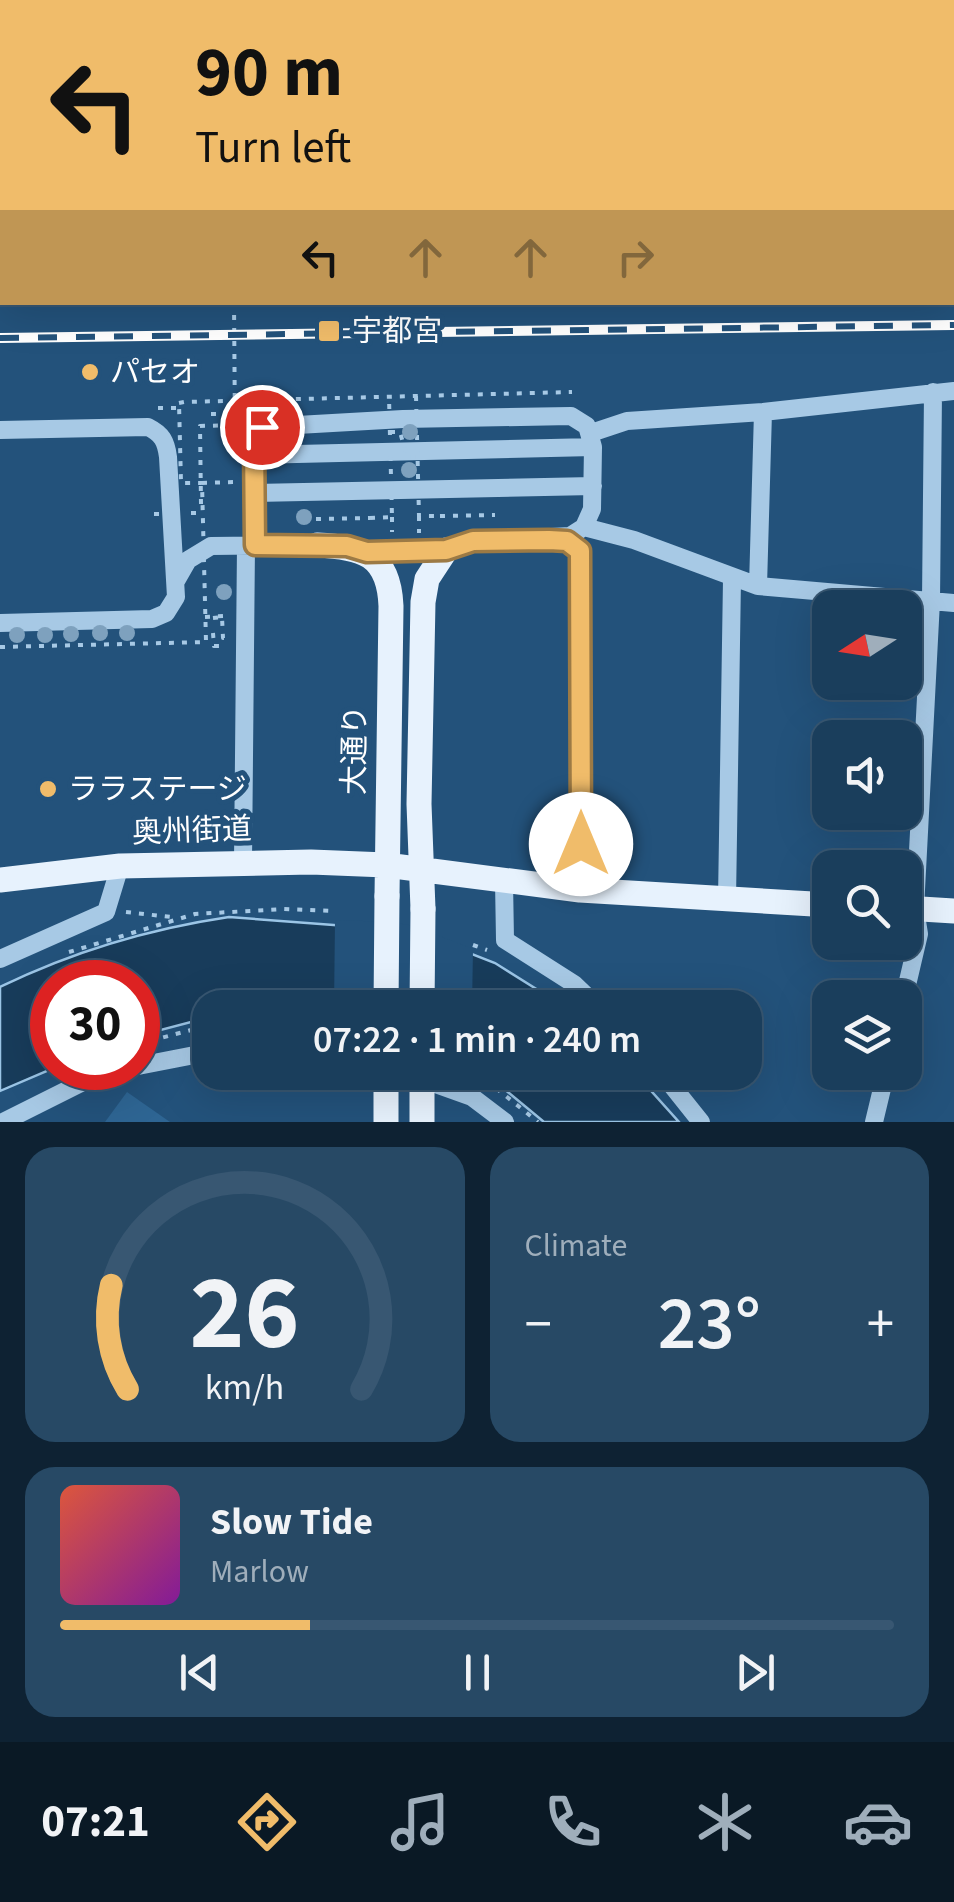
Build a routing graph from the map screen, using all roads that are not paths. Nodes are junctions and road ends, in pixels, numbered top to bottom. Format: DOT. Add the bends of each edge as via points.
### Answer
graph roads {
  1 [pos="933,392"];
  2 [pos="954,392"];
  3 [pos="763,412"];
  4 [pos="0,430"];
  5 [pos="592,440"];
  6 [pos="254,455"];
  7 [pos="593,486"];
  8 [pos="254,493"];
  9 [pos="167,517"];
  10 [pos="584,528"];
  11 [pos="316,532"];
  12 [pos="549,540"];
  13 [pos="250,545"];
  14 [pos="211,546"];
  15 [pos="446,550"];
  16 [pos="367,552"];
  17 [pos="732,578"];
  18 [pos="176,581"];
  19 [pos="758,586"];
  20 [pos="932,601"];
  21 [pos="954,604"];
  22 [pos="0,622"];
  23 [pos="914,850"];
  24 [pos="243,862"];
  25 [pos="386,864"];
  26 [pos="120,866"];
  27 [pos="420,869"];
  28 [pos="0,880"];
  29 [pos="504,881"];
  30 [pos="580,890"];
  31 [pos="726,900"];
  32 [pos="812,904"];
  33 [pos="922,909"];
  34 [pos="954,910"];
  35 [pos="0,959"];
  36 [pos="386,990"];
  37 [pos="422,990"];
  38 [pos="580,990"];
  39 [pos="192,1056"];
  40 [pos="160,1062"];
  41 [pos="66,1090"];
  42 [pos="386,1090"];
  43 [pos="418,1090"];
  44 [pos="453,1090"];
  45 [pos="675,1090"];
  46 [pos="882,1090"];
  47 [pos="3,1122"];
  48 [pos="386,1122"];
  49 [pos="422,1122"];
  50 [pos="504,1122"];
  51 [pos="701,1122"];
  52 [pos="874,1122"];
  1 -- 2 [label="street"];
  1 -- 3 [label="street"];
  1 -- 20 [label="street"];
  3 -- 5 [label="street" via="628,421"];
  3 -- 19 [label="street"];
  4 -- 9 [label="street" via="148,426 166,444"];
  5 -- 6 [label="street"];
  5 -- 6 [label="street" via="587,426 571,416 282,423 256,432"];
  5 -- 7 [label="street"];
  6 -- 8 [label="street"];
  7 -- 8 [label="street"];
  7 -- 10 [label="street"];
  8 -- 13 [label="street"];
  9 -- 14 [label="street" via="182,534"];
  9 -- 18 [label="street"];
  10 -- 12 [label="street"];
  10 -- 17 [label="street"];
  11 -- 13 [label="street"];
  11 -- 16 [label="main road"];
  12 -- 15 [label="street" via="473,541"];
  12 -- 30 [label="street" via="567,541 580,551"];
  13 -- 14 [label="street"];
  13 -- 24 [label="street"];
  14 -- 18 [label="street" via="188,560"];
  15 -- 16 [label="street"];
  15 -- 27 [label="main road" via="427,579 423,602"];
  16 -- 25 [label="main road, 大通り" via="383,571 390,596"];
  17 -- 19 [label="street"];
  17 -- 31 [label="street"];
  18 -- 22 [label="street" via="172,606 152,619"];
  19 -- 20 [label="street"];
  20 -- 21 [label="street"];
  20 -- 23 [label="street"];
  24 -- 25 [label="main road, 奥州街道"];
  24 -- 26 [label="main road, 奥州街道"];
  25 -- 27 [label="main road, 奥州街道"];
  25 -- 36 [label="main road, 大通り, bridge"];
  26 -- 28 [label="main road, 奥州街道"];
  26 -- 35 [label="street" via="106,912"];
  27 -- 29 [label="main road, 奥州街道"];
  27 -- 37 [label="main road, bridge"];
  29 -- 30 [label="main road, 奥州街道"];
  29 -- 38 [label="street" via="504,940"];
  30 -- 31 [label="main road, 奥州街道"];
  31 -- 32 [label="main road, 奥州街道"];
  33 -- 34 [label="main road"];
  39 -- 40 [label="street"];
  41 -- 47 [label="street"];
  42 -- 48 [label="main road"];
  43 -- 49 [label="main road"];
  44 -- 50 [label="street"];
  45 -- 51 [label="street"];
  46 -- 52 [label="street"];
}
